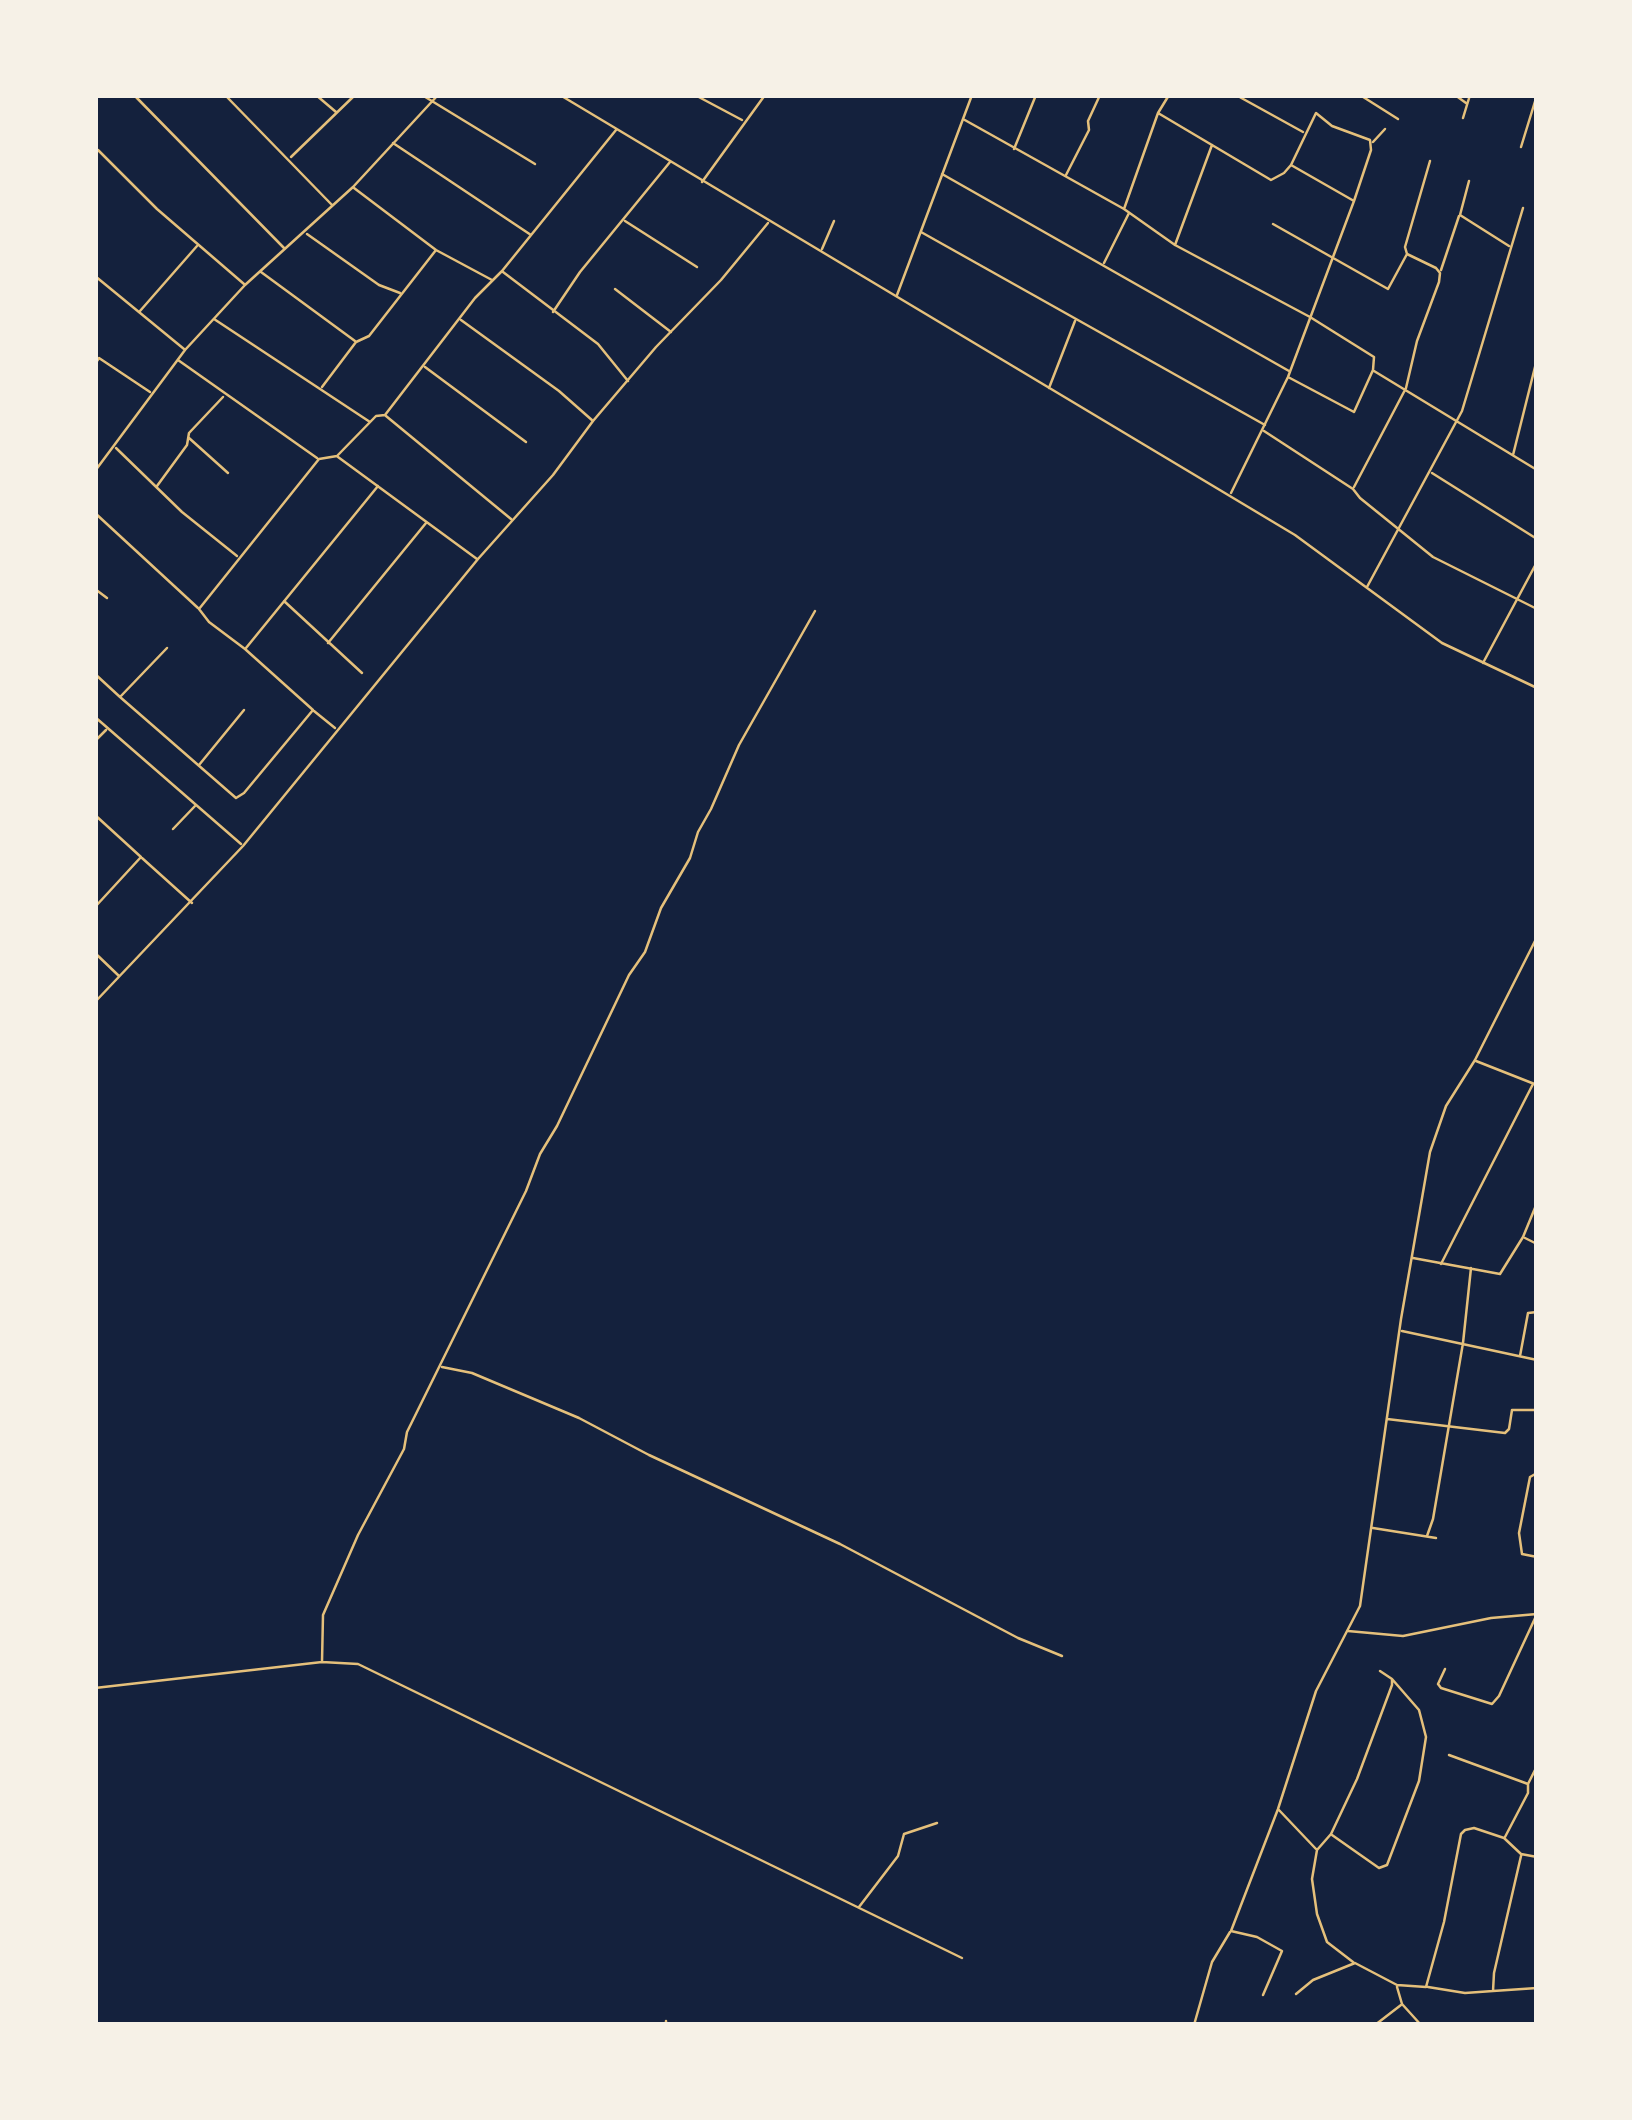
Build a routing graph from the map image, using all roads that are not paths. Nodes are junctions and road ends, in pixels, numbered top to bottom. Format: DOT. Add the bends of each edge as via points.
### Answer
graph roads {
  1 [pos="134,95"];
  2 [pos="225,95"];
  3 [pos="316,95"];
  4 [pos="355,95"];
  5 [pos="422,95"];
  6 [pos="438,95"];
  7 [pos="560,95"];
  8 [pos="695,95"];
  9 [pos="765,95"];
  10 [pos="829,95"];
  11 [pos="843,95"];
  12 [pos="972,95"];
  13 [pos="1036,95"];
  14 [pos="1100,95"];
  15 [pos="1169,95"];
  16 [pos="1236,95"];
  17 [pos="1360,95"];
  18 [pos="1455,95"];
  19 [pos="1470,95"];
  20 [pos="1537,95"];
  21 [pos="432,103"];
  22 [pos="1468,104"];
  23 [pos="337,113"];
  24 [pos="1158,113"];
  25 [pos="1463,118"];
  26 [pos="963,119"];
  27 [pos="1398,120"];
  28 [pos="744,121"];
  29 [pos="617,129"];
  30 [pos="1384,129"];
  31 [pos="1304,133"];
  32 [pos="392,142"];
  33 [pos="1212,143"];
  34 [pos="1372,143"];
  35 [pos="1522,148"];
  36 [pos="98,150"];
  37 [pos="1014,150"];
  38 [pos="290,158"];
  39 [pos="670,161"];
  40 [pos="1430,162"];
  41 [pos="535,164"];
  42 [pos="1291,165"];
  43 [pos="942,174"];
  44 [pos="1066,174"];
  45 [pos="1469,181"];
  46 [pos="702,182"];
  47 [pos="353,187"];
  48 [pos="1354,201"];
  49 [pos="333,206"];
  50 [pos="1523,208"];
  51 [pos="1124,209"];
  52 [pos="1129,213"];
  53 [pos="1460,215"];
  54 [pos="624,220"];
  55 [pos="834,221"];
  56 [pos="769,222"];
  57 [pos="1273,224"];
  58 [pos="922,232"];
  59 [pos="306,233"];
  60 [pos="531,234"];
  61 [pos="199,244"];
  62 [pos="1175,245"];
  63 [pos="1510,246"];
  64 [pos="285,249"];
  65 [pos="436,250"];
  66 [pos="821,251"];
  67 [pos="1407,254"];
  68 [pos="1332,258"];
  69 [pos="1104,264"];
  70 [pos="697,268"];
  71 [pos="260,271"];
  72 [pos="502,271"];
  73 [pos="1440,273"];
  74 [pos="95,276"];
  75 [pos="493,280"];
  76 [pos="245,285"];
  77 [pos="615,288"];
  78 [pos="400,292"];
  79 [pos="896,298"];
  80 [pos="139,312"];
  81 [pos="553,312"];
  82 [pos="1310,316"];
  83 [pos="214,319"];
  84 [pos="459,319"];
  85 [pos="1076,320"];
  86 [pos="672,333"];
  87 [pos="356,342"];
  88 [pos="186,350"];
  89 [pos="97,357"];
  90 [pos="1537,359"];
  91 [pos="178,360"];
  92 [pos="95,364"];
  93 [pos="424,366"];
  94 [pos="1373,370"];
  95 [pos="1289,374"];
  96 [pos="629,382"];
  97 [pos="321,388"];
  98 [pos="1049,388"];
  99 [pos="1406,388"];
  100 [pos="151,393"];
  101 [pos="224,396"];
  102 [pos="385,415"];
  103 [pos="594,421"];
  104 [pos="1457,421"];
  105 [pos="371,422"];
  106 [pos="1266,425"];
  107 [pos="1264,431"];
  108 [pos="188,437"];
  109 [pos="526,442"];
  110 [pos="114,446"];
  111 [pos="337,456"];
  112 [pos="1513,456"];
  113 [pos="318,459"];
  114 [pos="95,470"];
  115 [pos="1537,470"];
  116 [pos="1430,472"];
  117 [pos="228,473"];
  118 [pos="378,486"];
  119 [pos="156,487"];
  120 [pos="1353,489"];
  121 [pos="1229,496"];
  122 [pos="95,513"];
  123 [pos="512,520"];
  124 [pos="426,522"];
  125 [pos="1398,529"];
  126 [pos="1537,539"];
  127 [pos="238,557"];
  128 [pos="478,559"];
  129 [pos="1537,562"];
  130 [pos="1366,588"];
  131 [pos="95,589"];
  132 [pos="106,598"];
  133 [pos="1515,598"];
  134 [pos="283,600"];
  135 [pos="199,609"];
  136 [pos="1537,609"];
  137 [pos="815,612"];
  138 [pos="328,643"];
  139 [pos="167,648"];
  140 [pos="244,649"];
  141 [pos="1482,664"];
  142 [pos="95,674"];
  143 [pos="362,674"];
  144 [pos="1537,688"];
  145 [pos="120,697"];
  146 [pos="244,710"];
  147 [pos="312,710"];
  148 [pos="95,717"];
  149 [pos="164,727"];
  150 [pos="108,729"];
  151 [pos="337,729"];
  152 [pos="160,733"];
  153 [pos="95,741"];
  154 [pos="198,766"];
  155 [pos="196,805"];
  156 [pos="95,815"];
  157 [pos="173,830"];
  158 [pos="243,846"];
  159 [pos="141,857"];
  160 [pos="192,903"];
  161 [pos="95,906"];
  162 [pos="1537,937"];
  163 [pos="95,954"];
  164 [pos="120,977"];
  165 [pos="95,1002"];
  166 [pos="1475,1060"];
  167 [pos="1535,1084"];
  168 [pos="1537,1203"];
  169 [pos="1522,1237"];
  170 [pos="1537,1244"];
  171 [pos="1412,1257"];
  172 [pos="1441,1264"];
  173 [pos="1471,1268"];
  174 [pos="1537,1312"];
  175 [pos="1399,1331"];
  176 [pos="1463,1343"];
  177 [pos="1520,1356"];
  178 [pos="1537,1360"];
  179 [pos="441,1367"];
  180 [pos="1537,1410"];
  181 [pos="1387,1419"];
  182 [pos="1448,1426"];
  183 [pos="1537,1473"];
  184 [pos="1371,1528"];
  185 [pos="1427,1536"];
  186 [pos="1436,1538"];
  187 [pos="1537,1557"];
  188 [pos="1348,1631"];
  189 [pos="1062,1656"];
  190 [pos="322,1662"];
  191 [pos="1445,1670"];
  192 [pos="1380,1671"];
  193 [pos="1392,1679"];
  194 [pos="95,1688"];
  195 [pos="1449,1755"];
  196 [pos="1537,1766"];
  197 [pos="1528,1784"];
  198 [pos="1537,1790"];
  199 [pos="1528,1794"];
  200 [pos="1278,1809"];
  201 [pos="937,1823"];
  202 [pos="1331,1834"];
  203 [pos="1504,1838"];
  204 [pos="1318,1850"];
  205 [pos="1521,1854"];
  206 [pos="1537,1857"];
  207 [pos="858,1908"];
  208 [pos="1231,1931"];
  209 [pos="962,1958"];
  210 [pos="1354,1962"];
  211 [pos="1397,1985"];
  212 [pos="1426,1986"];
  213 [pos="1537,1988"];
  214 [pos="1492,1990"];
  215 [pos="1296,1994"];
  216 [pos="1263,1996"];
  217 [pos="1402,2004"];
  218 [pos="1194,2025"];
  219 [pos="1375,2025"];
  220 [pos="1421,2025"];
  1 -- 64 [label="street"];
  2 -- 38 [label="street"];
  3 -- 23 [label="street"];
  4 -- 23 [label="street"];
  5 -- 21 [label="street"];
  6 -- 21 [label="street"];
  7 -- 29 [label="street"];
  8 -- 28 [label="street"];
  9 -- 28 [label="street"];
  10 -- 11 [label="street"];
  12 -- 26 [label="street"];
  13 -- 37 [label="street"];
  14 -- 44 [label="street"];
  15 -- 24 [label="street"];
  16 -- 31 [label="street"];
  17 -- 27 [label="street"];
  18 -- 22 [label="street"];
  19 -- 22 [label="street"];
  20 -- 35 [label="street"];
  21 -- 32 [label="street"];
  21 -- 41 [label="street"];
  22 -- 25 [label="street"];
  23 -- 38 [label="street"];
  24 -- 33 [label="street"];
  24 -- 51 [label="street"];
  26 -- 37 [label="street"];
  26 -- 43 [label="street"];
  28 -- 46 [label="street"];
  29 -- 39 [label="street"];
  29 -- 60 [label="street"];
  30 -- 34 [label="street"];
  31 -- 34 [label="street" via="1316,113"];
  31 -- 42 [label="street"];
  32 -- 47 [label="street"];
  32 -- 60 [label="street"];
  33 -- 42 [label="street" via="1272,180"];
  33 -- 62 [label="street"];
  34 -- 48 [label="street"];
  36 -- 61 [label="street"];
  37 -- 44 [label="street"];
  38 -- 49 [label="street"];
  39 -- 46 [label="street"];
  39 -- 54 [label="street"];
  40 -- 67 [label="street"];
  42 -- 48 [label="street"];
  43 -- 58 [label="street"];
  43 -- 69 [label="street"];
  44 -- 51 [label="street"];
  45 -- 53 [label="street"];
  46 -- 56 [label="street"];
  47 -- 49 [label="street"];
  47 -- 65 [label="street"];
  48 -- 68 [label="street"];
  49 -- 59 [label="street"];
  50 -- 63 [label="street"];
  51 -- 52 [label="street"];
  52 -- 62 [label="street"];
  52 -- 69 [label="street"];
  53 -- 63 [label="street"];
  53 -- 73 [label="street"];
  54 -- 70 [label="street"];
  54 -- 81 [label="street"];
  55 -- 66 [label="street"];
  56 -- 66 [label="street"];
  56 -- 86 [label="street"];
  57 -- 68 [label="street"];
  58 -- 79 [label="street"];
  58 -- 85 [label="street"];
  59 -- 64 [label="street"];
  59 -- 78 [label="street" via="379,285"];
  60 -- 72 [label="street"];
  61 -- 76 [label="street"];
  61 -- 80 [label="street"];
  62 -- 82 [label="street"];
  63 -- 104 [label="street"];
  64 -- 71 [label="street"];
  65 -- 75 [label="street"];
  65 -- 78 [label="street"];
  66 -- 79 [label="street"];
  67 -- 68 [label="street" via="1388,289"];
  67 -- 73 [label="street"];
  68 -- 82 [label="street"];
  69 -- 95 [label="street"];
  71 -- 76 [label="street"];
  71 -- 87 [label="street"];
  72 -- 75 [label="street"];
  72 -- 81 [label="street"];
  73 -- 99 [label="street"];
  74 -- 80 [label="street"];
  75 -- 84 [label="street"];
  76 -- 83 [label="street"];
  77 -- 86 [label="street"];
  78 -- 87 [label="street" via="369,336"];
  79 -- 98 [label="street"];
  80 -- 88 [label="street"];
  81 -- 96 [label="street" via="598,344"];
  82 -- 94 [label="street" via="1368,351"];
  82 -- 95 [label="street"];
  83 -- 88 [label="street"];
  83 -- 97 [label="street"];
  84 -- 93 [label="street"];
  84 -- 103 [label="street"];
  85 -- 98 [label="street"];
  85 -- 106 [label="street"];
  86 -- 96 [label="street"];
  87 -- 97 [label="street"];
  88 -- 91 [label="street"];
  89 -- 92 [label="street"];
  89 -- 100 [label="street"];
  90 -- 112 [label="street"];
  91 -- 100 [label="street"];
  91 -- 101 [label="street"];
  93 -- 102 [label="street"];
  93 -- 109 [label="street"];
  94 -- 95 [label="street" via="1354,412"];
  94 -- 99 [label="street"];
  95 -- 106 [label="street"];
  96 -- 103 [label="street"];
  97 -- 105 [label="street"];
  98 -- 121 [label="street"];
  99 -- 104 [label="street"];
  99 -- 120 [label="street"];
  100 -- 110 [label="street"];
  101 -- 108 [label="street"];
  101 -- 113 [label="street"];
  102 -- 105 [label="street"];
  102 -- 123 [label="street"];
  103 -- 123 [label="street"];
  104 -- 112 [label="street"];
  104 -- 116 [label="street"];
  105 -- 111 [label="street"];
  106 -- 107 [label="street"];
  107 -- 120 [label="street"];
  107 -- 121 [label="street"];
  108 -- 117 [label="street"];
  108 -- 119 [label="street"];
  110 -- 114 [label="street"];
  110 -- 119 [label="street"];
  111 -- 113 [label="street"];
  111 -- 118 [label="street"];
  112 -- 115 [label="street"];
  113 -- 127 [label="street"];
  116 -- 125 [label="street"];
  116 -- 126 [label="street"];
  118 -- 124 [label="street"];
  118 -- 134 [label="street"];
  119 -- 127 [label="street"];
  120 -- 125 [label="street"];
  121 -- 130 [label="street"];
  122 -- 135 [label="street"];
  123 -- 128 [label="street"];
  124 -- 128 [label="street"];
  124 -- 138 [label="street"];
  125 -- 130 [label="street"];
  125 -- 133 [label="street" via="1454,569"];
  127 -- 135 [label="street"];
  128 -- 151 [label="street"];
  129 -- 133 [label="street"];
  130 -- 141 [label="street"];
  131 -- 132 [label="street"];
  133 -- 136 [label="street"];
  133 -- 141 [label="street"];
  134 -- 138 [label="street"];
  134 -- 140 [label="street"];
  135 -- 140 [label="street"];
  137 -- 179 [label="street" via="738,745 690,858"];
  138 -- 143 [label="street"];
  139 -- 145 [label="street"];
  140 -- 147 [label="street"];
  141 -- 144 [label="street"];
  142 -- 145 [label="street"];
  145 -- 152 [label="street"];
  146 -- 154 [label="street"];
  147 -- 151 [label="street"];
  147 -- 154 [label="street" via="236,798"];
  148 -- 150 [label="street"];
  149 -- 152 [label="street"];
  150 -- 153 [label="street"];
  150 -- 155 [label="street"];
  151 -- 158 [label="street"];
  152 -- 154 [label="street"];
  155 -- 157 [label="street"];
  155 -- 158 [label="street"];
  156 -- 159 [label="street"];
  158 -- 160 [label="street"];
  159 -- 160 [label="street"];
  159 -- 161 [label="street"];
  160 -- 164 [label="street"];
  162 -- 166 [label="street"];
  163 -- 164 [label="street"];
  164 -- 165 [label="street"];
  166 -- 167 [label="street"];
  166 -- 171 [label="street" via="1446,1106 1430,1152"];
  167 -- 172 [label="street"];
  168 -- 169 [label="street"];
  169 -- 170 [label="street"];
  169 -- 173 [label="street" via="1500,1274"];
  171 -- 172 [label="street"];
  171 -- 175 [label="street"];
  172 -- 173 [label="street"];
  173 -- 176 [label="street"];
  174 -- 177 [label="street" via="1528,1313"];
  175 -- 176 [label="street"];
  175 -- 181 [label="street"];
  176 -- 177 [label="street"];
  176 -- 182 [label="street"];
  177 -- 178 [label="street"];
  179 -- 189 [label="street" via="472,1373 579,1418"];
  179 -- 190 [label="street" via="323,1615"];
  180 -- 182 [label="street" via="1512,1410 1505,1432"];
  181 -- 182 [label="street"];
  181 -- 184 [label="street"];
  182 -- 185 [label="street"];
  183 -- 187 [label="street" via="1530,1478 1519,1534 1522,1554"];
  184 -- 185 [label="street"];
  184 -- 188 [label="street" via="1360,1606"];
  185 -- 186 [label="street"];
  188 -- 191 [label="street" via="1403,1636 1537,1614 1492,1704 1441,1688"];
  188 -- 200 [label="street" via="1316,1691"];
  190 -- 194 [label="street"];
  190 -- 207 [label="street" via="373,1669"];
  192 -- 193 [label="street"];
  193 -- 202 [label="street"];
  193 -- 202 [label="street" via="1420,1710 1426,1737 1419,1781 1387,1865 1379,1868"];
  195 -- 197 [label="street"];
  196 -- 197 [label="street"];
  197 -- 199 [label="street"];
  198 -- 199 [label="street"];
  199 -- 203 [label="street"];
  200 -- 204 [label="street"];
  200 -- 208 [label="street"];
  201 -- 207 [label="street" via="904,1834 898,1856"];
  202 -- 204 [label="street"];
  203 -- 205 [label="street"];
  203 -- 212 [label="street" via="1474,1828 1461,1834"];
  204 -- 210 [label="street" via="1312,1879 1321,1929"];
  205 -- 206 [label="street"];
  205 -- 214 [label="street"];
  207 -- 209 [label="street"];
  208 -- 216 [label="street" via="1282,1951"];
  208 -- 218 [label="street" via="1212,1962"];
  210 -- 211 [label="street"];
  210 -- 215 [label="street"];
  211 -- 212 [label="street"];
  211 -- 217 [label="street"];
  212 -- 214 [label="street"];
  213 -- 214 [label="street"];
  217 -- 219 [label="street"];
  217 -- 220 [label="street"];
}
